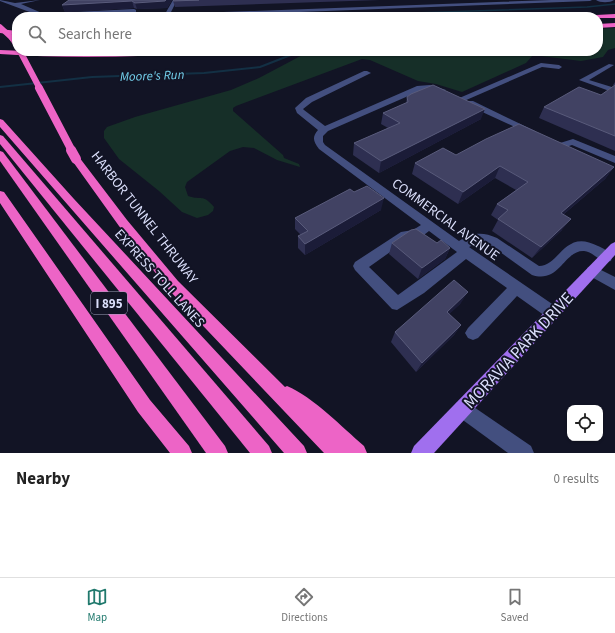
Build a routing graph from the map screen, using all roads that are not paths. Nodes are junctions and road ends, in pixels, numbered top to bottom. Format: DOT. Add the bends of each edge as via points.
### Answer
graph roads {
  1 [pos="0,0"];
  2 [pos="38,0"];
  3 [pos="175,0"];
  4 [pos="576,0"];
  5 [pos="590,0"];
  6 [pos="598,0"];
  7 [pos="612,0"];
  8 [pos="531,1"];
  9 [pos="379,2"];
  10 [pos="16,4"];
  11 [pos="269,6"];
  12 [pos="282,11"];
  13 [pos="36,12"];
  14 [pos="169,12"];
  15 [pos="183,12"];
  16 [pos="226,12"];
  17 [pos="615,16"];
  18 [pos="603,17"];
  19 [pos="615,25"];
  20 [pos="603,26"];
  21 [pos="0,27"];
  22 [pos="0,31"];
  23 [pos="12,32"];
  24 [pos="0,37"];
  25 [pos="12,38"];
  26 [pos="12,38"];
  27 [pos="0,45"];
  28 [pos="12,46"];
  29 [pos="0,52"];
  30 [pos="12,53"];
  31 [pos="23,56"];
  32 [pos="611,65"];
  33 [pos="559,67"];
  34 [pos="367,73"];
  35 [pos="615,91"];
  36 [pos="455,96"];
  37 [pos="0,122"];
  38 [pos="522,126"];
  39 [pos="324,130"];
  40 [pos="509,131"];
  41 [pos="542,136"];
  42 [pos="0,138"];
  43 [pos="0,154"];
  44 [pos="615,160"];
  45 [pos="615,169"];
  46 [pos="0,196"];
  47 [pos="429,225"];
  48 [pos="462,250"];
  49 [pos="610,252"];
  50 [pos="593,271"];
  51 [pos="615,284"];
  52 [pos="516,288"];
  53 [pos="553,313"];
  54 [pos="473,333"];
  55 [pos="270,386"];
  56 [pos="144,406"];
  57 [pos="462,409"];
  58 [pos="174,453"];
  59 [pos="182,453"];
  60 [pos="218,453"];
  61 [pos="262,453"];
  62 [pos="297,453"];
  63 [pos="337,453"];
  64 [pos="357,453"];
  65 [pos="421,453"];
  66 [pos="524,453"];
  1 -- 10 [label="street"];
  2 -- 10 [label="street"];
  3 -- 14 [label="street"];
  4 -- 5 [label="street"];
  4 -- 8 [label="street"];
  6 -- 7 [label="street"];
  8 -- 12 [label="street"];
  9 -- 12 [label="street" via="280,6"];
  10 -- 13 [label="street"];
  11 -- 15 [label="street"];
  12 -- 16 [label="street"];
  17 -- 18 [label="highway"];
  19 -- 20 [label="highway"];
  21 -- 25 [label="highway, bridge"];
  22 -- 23 [label="highway"];
  24 -- 26 [label="highway"];
  27 -- 28 [label="highway"];
  29 -- 30 [label="highway"];
  31 -- 55 [label="highway, HARBOR TUNNEL THRUWAY, bridge" via="76,159 123,223 174,285"];
  32 -- 35 [label="street" via="583,80"];
  33 -- 36 [label="street" via="541,65"];
  34 -- 39 [label="street" via="309,100 299,108"];
  36 -- 38 [label="street"];
  36 -- 39 [label="street" via="438,89 420,88"];
  37 -- 62 [label="highway, EXPRESS TOLL LANES"];
  38 -- 40 [label="street"];
  38 -- 41 [label="street"];
  39 -- 47 [label="street, COMMERCIAL AVENUE" via="317,137 322,147"];
  42 -- 61 [label="highway"];
  43 -- 60 [label="highway, I 895"];
  44 -- 45 [label="street" via="573,142 560,144"];
  46 -- 56 [label="highway, I 895"];
  47 -- 48 [label="street, COMMERCIAL AVENUE"];
  47 -- 48 [label="street" via="416,235 405,235 360,266 397,304 419,289"];
  48 -- 49 [label="street" via="476,236 485,237 537,271 543,272 576,247 583,246"];
  48 -- 52 [label="street, COMMERCIAL AVENUE"];
  49 -- 50 [label="main road, MORAVIA PARK DRIVE"];
  50 -- 51 [label="street"];
  50 -- 53 [label="main road, MORAVIA PARK DRIVE"];
  52 -- 53 [label="street, COMMERCIAL AVENUE"];
  52 -- 54 [label="street"];
  53 -- 57 [label="main road, MORAVIA PARK DRIVE"];
  55 -- 63 [label="highway, HARBOR TUNNEL THRUWAY"];
  55 -- 64 [label="highway" via="313,414"];
  56 -- 58 [label="highway"];
  56 -- 59 [label="highway, I 895"];
  57 -- 65 [label="main road, MORAVIA PARK DRIVE"];
  57 -- 66 [label="street"];
}
